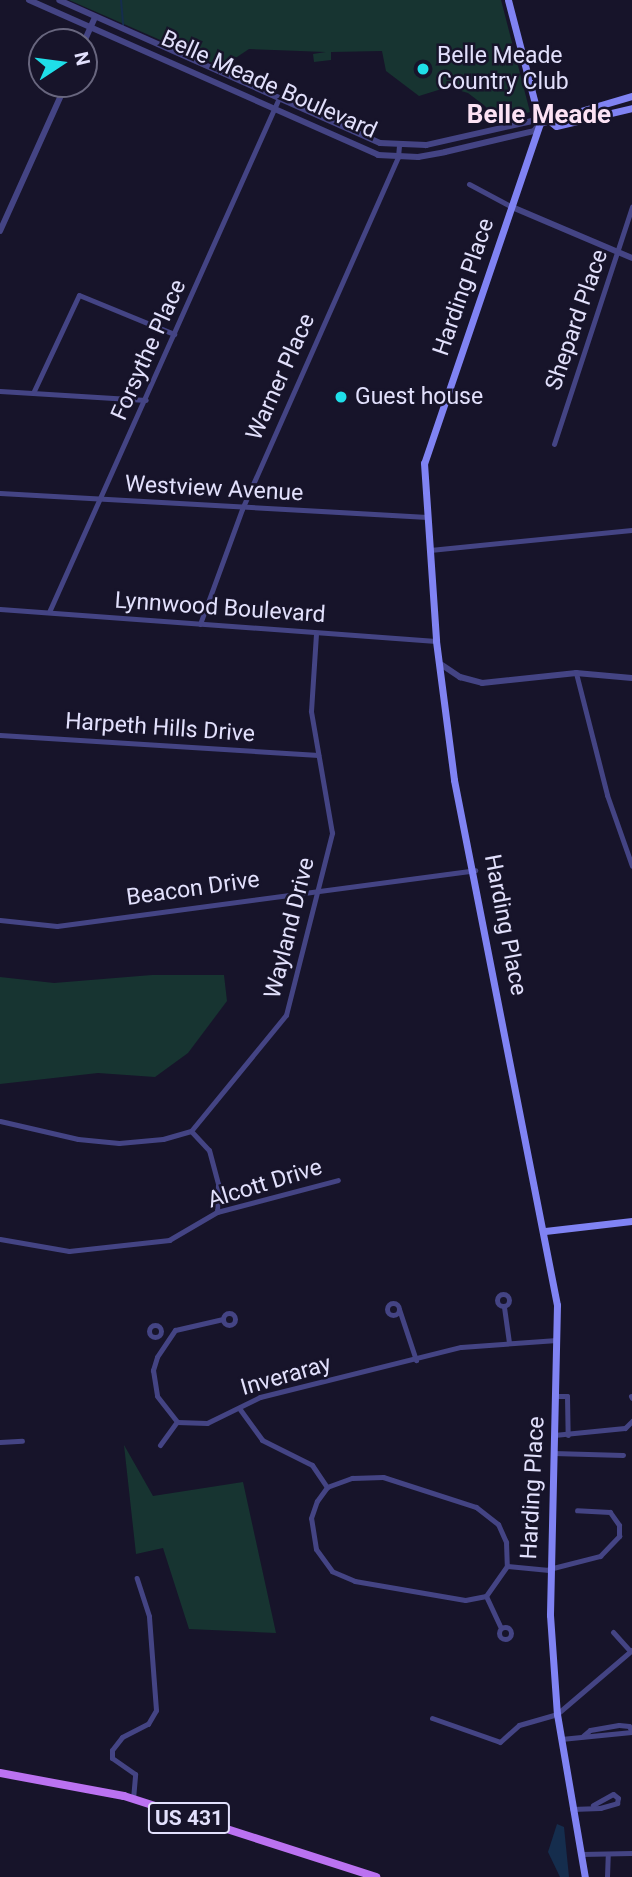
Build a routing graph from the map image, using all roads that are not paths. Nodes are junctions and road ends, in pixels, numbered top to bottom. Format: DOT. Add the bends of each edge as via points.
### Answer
graph roads {
  1 [pos="29,0"];
  2 [pos="59,0"];
  3 [pos="508,0"];
  4 [pos="95,16"];
  5 [pos="91,27"];
  6 [pos="632,96"];
  7 [pos="59,98"];
  8 [pos="278,100"];
  9 [pos="632,108"];
  10 [pos="273,110"];
  11 [pos="551,122"];
  12 [pos="540,123"];
  13 [pos="399,146"];
  14 [pos="398,157"];
  15 [pos="469,184"];
  16 [pos="512,207"];
  17 [pos="632,207"];
  18 [pos="0,232"];
  19 [pos="619,252"];
  20 [pos="632,258"];
  21 [pos="174,334"];
  22 [pos="0,391"];
  23 [pos="33,393"];
  24 [pos="146,400"];
  25 [pos="554,444"];
  26 [pos="0,494"];
  27 [pos="101,500"];
  28 [pos="242,509"];
  29 [pos="427,517"];
  30 [pos="632,530"];
  31 [pos="430,550"];
  32 [pos="0,609"];
  33 [pos="49,612"];
  34 [pos="200,624"];
  35 [pos="316,633"];
  36 [pos="436,641"];
  37 [pos="442,665"];
  38 [pos="576,673"];
  39 [pos="632,678"];
  40 [pos="0,736"];
  41 [pos="318,755"];
  42 [pos="632,866"];
  43 [pos="475,870"];
  44 [pos="318,889"];
  45 [pos="0,920"];
  46 [pos="0,1121"];
  47 [pos="191,1131"];
  48 [pos="338,1180"];
  49 [pos="217,1212"];
  50 [pos="632,1221"];
  51 [pos="545,1231"];
  52 [pos="0,1239"];
  53 [pos="504,1307"];
  54 [pos="399,1309"];
  55 [pos="223,1319"];
  56 [pos="160,1335"];
  57 [pos="167,1340"];
  58 [pos="559,1340"];
  59 [pos="509,1342"];
  60 [pos="416,1360"];
  61 [pos="556,1396"];
  62 [pos="239,1408"];
  63 [pos="632,1421"];
  64 [pos="177,1422"];
  65 [pos="554,1434"];
  66 [pos="568,1435"];
  67 [pos="22,1441"];
  68 [pos="0,1442"];
  69 [pos="160,1445"];
  70 [pos="553,1452"];
  71 [pos="623,1455"];
  72 [pos="327,1486"];
  73 [pos="576,1510"];
  74 [pos="507,1566"];
  75 [pos="549,1569"];
  76 [pos="137,1578"];
  77 [pos="486,1596"];
  78 [pos="501,1628"];
  79 [pos="613,1632"];
  80 [pos="631,1651"];
  81 [pos="557,1714"];
  82 [pos="432,1718"];
  83 [pos="632,1732"];
  84 [pos="583,1736"];
  85 [pos="561,1739"];
  86 [pos="0,1773"];
  87 [pos="133,1799"];
  88 [pos="593,1805"];
  89 [pos="572,1809"];
  90 [pos="632,1853"];
  91 [pos="580,1854"];
  92 [pos="608,1854"];
  93 [pos="364,1875"];
  94 [pos="376,1877"];
  95 [pos="585,1877"];
  96 [pos="607,1877"];
  1 -- 5 [label="street, Belle Meade Boulevard"];
  2 -- 4 [label="street, Belle Meade Boulevard"];
  3 -- 12 [label="main road"];
  4 -- 5 [label="street"];
  4 -- 8 [label="street, Belle Meade Boulevard"];
  5 -- 10 [label="street, Belle Meade Boulevard"];
  6 -- 11 [label="main road, Belle Meade Boulevard" via="554,116"];
  7 -- 18 [label="street"];
  8 -- 10 [label="street, Forsythe Place"];
  8 -- 13 [label="street, Belle Meade Boulevard" via="356,135"];
  9 -- 11 [label="main road, Belle Meade Boulevard" via="556,126"];
  10 -- 14 [label="street, Belle Meade Boulevard" via="360,149"];
  10 -- 21 [label="street, Forsythe Place"];
  11 -- 12 [label="main road, Belle Meade Boulevard"];
  12 -- 13 [label="street, Belle Meade Boulevard"];
  12 -- 14 [label="street, Belle Meade Boulevard" via="534,131 445,152"];
  12 -- 16 [label="main road, Harding Place"];
  13 -- 14 [label="street, Warner Place"];
  14 -- 28 [label="street, Warner Place"];
  15 -- 16 [label="street"];
  16 -- 19 [label="street"];
  16 -- 29 [label="main road, Harding Place" via="424,463"];
  17 -- 19 [label="street, Shepard Place"];
  19 -- 20 [label="street"];
  19 -- 25 [label="street, Shepard Place"];
  21 -- 23 [label="street" via="79,295"];
  21 -- 24 [label="street, Forsythe Place"];
  22 -- 23 [label="street"];
  23 -- 24 [label="street"];
  24 -- 27 [label="street, Forsythe Place"];
  26 -- 27 [label="street, Westview Avenue"];
  27 -- 28 [label="street, Westview Avenue"];
  27 -- 33 [label="street, Forsythe Place"];
  28 -- 29 [label="street, Westview Avenue"];
  28 -- 34 [label="street, Warner Place"];
  29 -- 31 [label="main road, Harding Place"];
  30 -- 31 [label="street"];
  31 -- 36 [label="main road, Harding Place"];
  32 -- 33 [label="street, Lynnwood Boulevard"];
  33 -- 34 [label="street, Lynnwood Boulevard"];
  34 -- 35 [label="street, Lynnwood Boulevard"];
  35 -- 36 [label="street, Lynnwood Boulevard"];
  35 -- 41 [label="street, Wayland Drive" via="310,711"];
  36 -- 37 [label="main road, Harding Place"];
  37 -- 38 [label="street" via="460,677 482,683"];
  37 -- 43 [label="main road, Harding Place" via="454,780"];
  38 -- 39 [label="street"];
  38 -- 42 [label="street" via="607,795"];
  40 -- 41 [label="street, Harpeth Hills Drive"];
  41 -- 44 [label="street, Wayland Drive" via="332,833"];
  43 -- 44 [label="street, Beacon Drive"];
  43 -- 51 [label="main road, Harding Place"];
  44 -- 45 [label="street, Beacon Drive" via="57,926"];
  44 -- 47 [label="street, Wayland Drive" via="286,1015"];
  46 -- 47 [label="street" via="78,1139 119,1143"];
  47 -- 49 [label="street" via="209,1150 218,1184"];
  48 -- 49 [label="street, Alcott Drive"];
  49 -- 52 [label="street, Alcott Drive" via="173,1238 148,1243 53,1250 22,1239"];
  50 -- 51 [label="main road"];
  51 -- 58 [label="main road, Harding Place"];
  53 -- 59 [label="street"];
  54 -- 60 [label="street"];
  55 -- 57 [label="street" via="186,1326"];
  56 -- 57 [label="street"];
  57 -- 64 [label="street" via="153,1370 157,1396"];
  58 -- 59 [label="street, Inveraray"];
  58 -- 61 [label="main road, Harding Place"];
  59 -- 60 [label="street, Inveraray" via="461,1347"];
  60 -- 62 [label="street, Inveraray" via="260,1397"];
  61 -- 65 [label="main road, Harding Place"];
  61 -- 66 [label="street" via="567,1396"];
  62 -- 64 [label="street, Inveraray" via="207,1423"];
  62 -- 72 [label="street" via="262,1440 312,1465"];
  63 -- 66 [label="street" via="625,1428"];
  64 -- 69 [label="street"];
  65 -- 66 [label="street"];
  65 -- 70 [label="main road, Harding Place"];
  67 -- 68 [label="street"];
  70 -- 71 [label="street"];
  70 -- 75 [label="main road, Harding Place"];
  72 -- 74 [label="street" via="352,1478 383,1477 477,1507 498,1524 506,1542"];
  72 -- 77 [label="street" via="311,1517 316,1549 332,1571 355,1581 465,1600"];
  73 -- 75 [label="street" via="610,1512 619,1525 619,1536 600,1556"];
  74 -- 75 [label="street"];
  74 -- 77 [label="street"];
  75 -- 81 [label="main road, Harding Place"];
  76 -- 87 [label="street" via="149,1616 156,1710 148,1724 122,1737 112,1750 112,1758 135,1774"];
  77 -- 78 [label="street"];
  79 -- 80 [label="street"];
  80 -- 81 [label="street"];
  81 -- 82 [label="street" via="519,1725 500,1742"];
  81 -- 85 [label="main road, Harding Place"];
  83 -- 84 [label="street" via="597,1739"];
  83 -- 84 [label="street" via="629,1726 619,1725 590,1730"];
  84 -- 85 [label="street"];
  85 -- 89 [label="main road, Harding Place"];
  86 -- 87 [label="main road, US 431" via="61,1781"];
  87 -- 93 [label="main road, US 431"];
  88 -- 89 [label="street"];
  89 -- 91 [label="main road, Harding Place"];
  90 -- 92 [label="street"];
  91 -- 92 [label="street"];
  91 -- 95 [label="main road, Harding Place"];
  92 -- 96 [label="street"];
  93 -- 94 [label="main road, US 431"];
}
